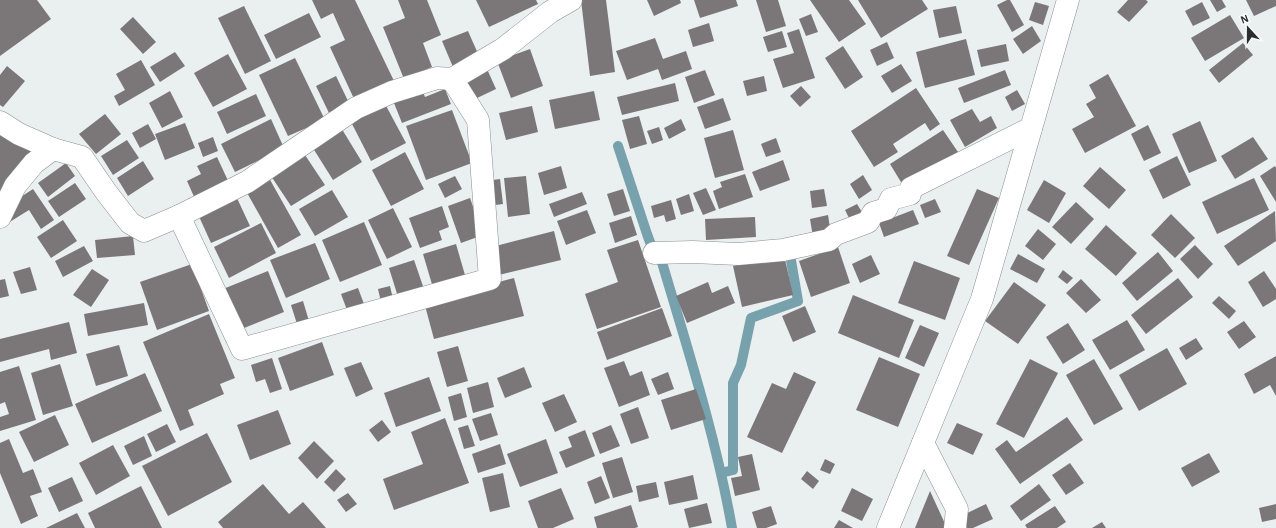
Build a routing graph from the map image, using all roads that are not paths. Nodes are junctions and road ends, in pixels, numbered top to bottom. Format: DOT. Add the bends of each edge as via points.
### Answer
graph roads {
  1 [pos="571,0"];
  2 [pos="1068,0"];
  3 [pos="452,79"];
  4 [pos="0,122"];
  5 [pos="1031,128"];
  6 [pos="53,149"];
  7 [pos="180,216"];
  8 [pos="0,217"];
  9 [pos="654,253"];
  10 [pos="923,443"];
  11 [pos="888,528"];
  12 [pos="955,528"];
  1 -- 3 [label="street" via="550,12 503,49"];
  2 -- 5 [label="street"];
  3 -- 7 [label="street" via="436,78 392,92 356,108 247,182"];
  3 -- 7 [label="street" via="478,120 490,279 242,349"];
  4 -- 6 [label="street" via="19,134"];
  5 -- 9 [label="street" via="911,188 910,194 891,199 886,209 873,213 868,222 836,234 829,240 783,250 738,254"];
  5 -- 10 [label="street" via="982,299"];
  6 -- 7 [label="street" via="82,157 130,223 144,231"];
  6 -- 8 [label="street" via="34,163 16,186"];
  10 -- 11 [label="street"];
  10 -- 12 [label="street" via="957,509"];
}
